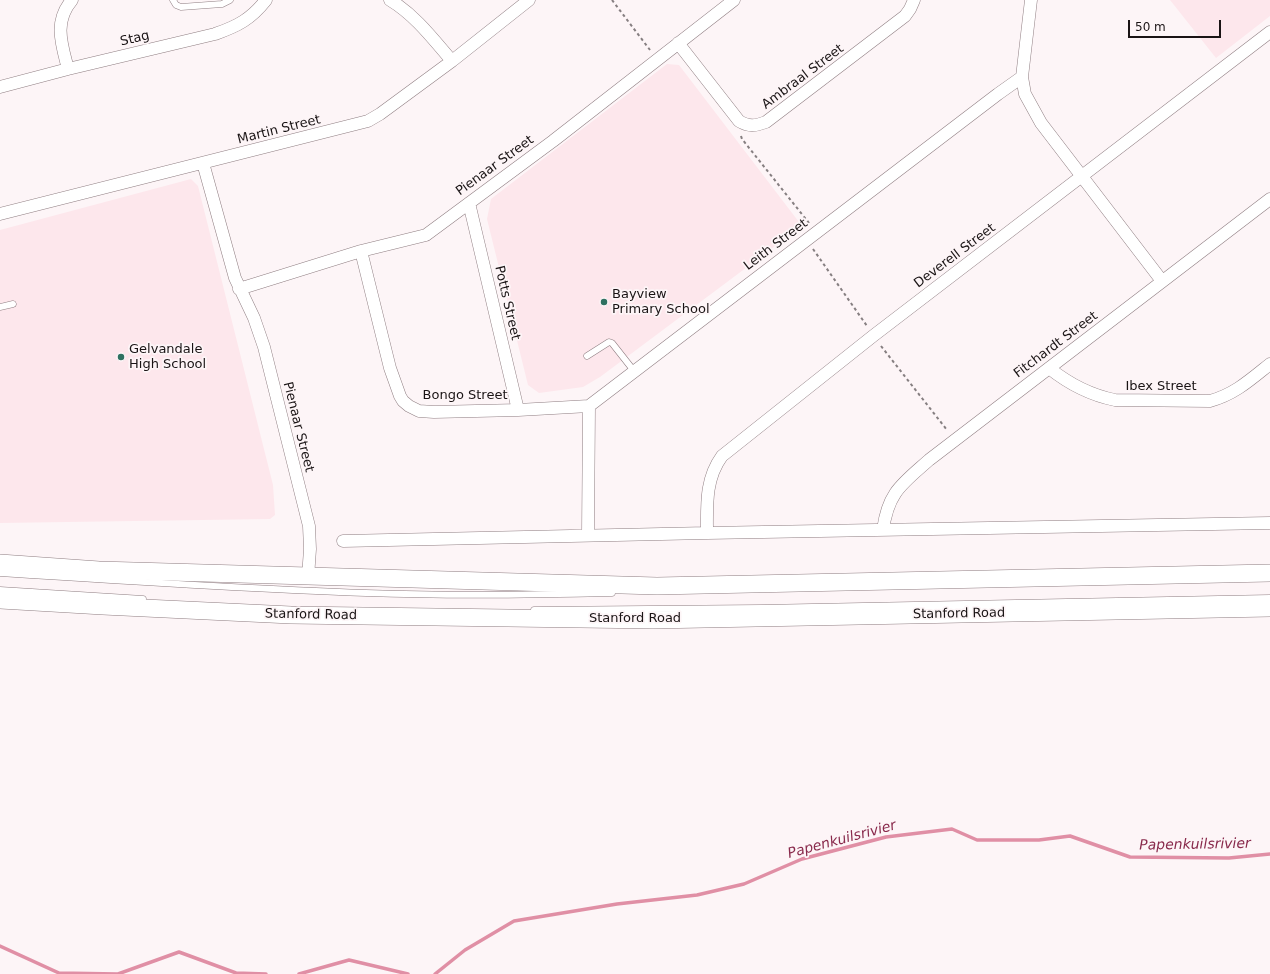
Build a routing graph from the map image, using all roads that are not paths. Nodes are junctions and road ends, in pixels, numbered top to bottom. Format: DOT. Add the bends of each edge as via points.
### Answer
graph roads {
  1 [pos="72,0"];
  2 [pos="172,0"];
  3 [pos="230,0"];
  4 [pos="266,0"];
  5 [pos="390,0"];
  6 [pos="529,0"];
  7 [pos="734,0"];
  8 [pos="914,0"];
  9 [pos="1031,0"];
  10 [pos="1270,32"];
  11 [pos="678,43"];
  12 [pos="452,61"];
  13 [pos="68,69"];
  14 [pos="1022,77"];
  15 [pos="0,87"];
  16 [pos="203,163"];
  17 [pos="1082,176"];
  18 [pos="1270,199"];
  19 [pos="469,203"];
  20 [pos="0,214"];
  21 [pos="361,251"];
  22 [pos="1162,281"];
  23 [pos="239,289"];
  24 [pos="13,304"];
  25 [pos="0,307"];
  26 [pos="587,356"];
  27 [pos="1270,364"];
  28 [pos="1049,368"];
  29 [pos="634,371"];
  30 [pos="589,406"];
  31 [pos="518,410"];
  32 [pos="1270,523"];
  33 [pos="883,530"];
  34 [pos="707,533"];
  35 [pos="588,535"];
  36 [pos="343,541"];
  37 [pos="0,563"];
  38 [pos="0,573"];
  39 [pos="1270,573"];
  40 [pos="308,577"];
  41 [pos="1034,585"];
  42 [pos="875,588"];
  43 [pos="0,590"];
  44 [pos="771,590"];
  45 [pos="636,592"];
  46 [pos="621,593"];
  47 [pos="1270,598"];
  48 [pos="0,600"];
  49 [pos="149,600"];
  50 [pos="1270,608"];
  51 [pos="525,610"];
  1 -- 13 [label="street" via="60,25 60,37"];
  2 -- 3 [label="lane" via="176,6 181,7 222,4"];
  4 -- 13 [label="street, Stag" via="246,21 232,28"];
  5 -- 12 [label="street" via="418,21"];
  6 -- 12 [label="street, Martin Street"];
  7 -- 11 [label="street, Pienaar Street"];
  8 -- 11 [label="street, Ambraal Street" via="905,16 766,122 756,126 739,121"];
  9 -- 14 [label="street"];
  10 -- 17 [label="street, Deverell Street"];
  11 -- 19 [label="street, Pienaar Street"];
  12 -- 16 [label="street, Martin Street" via="368,121"];
  13 -- 15 [label="street, Stag"];
  14 -- 17 [label="street" via="1024,94 1041,123"];
  14 -- 29 [label="street, Leith Street"];
  16 -- 20 [label="street, Martin Street"];
  16 -- 23 [label="street, Pienaar Street"];
  17 -- 22 [label="street"];
  17 -- 34 [label="street, Deverell Street" via="873,336 722,456 712,471 710,480"];
  18 -- 22 [label="street, Fitchardt Street"];
  19 -- 21 [label="street, Pienaar Street" via="426,235"];
  19 -- 31 [label="street, Potts Street"];
  21 -- 23 [label="street, Pienaar Street"];
  21 -- 31 [label="street, Bongo Street" via="390,368 403,402 419,411"];
  22 -- 28 [label="street, Fitchardt Street"];
  23 -- 40 [label="street, Pienaar Street" via="254,318 264,347 307,519 310,535"];
  24 -- 25 [label="lane"];
  26 -- 29 [label="lane" via="608,342 612,343"];
  27 -- 28 [label="street, Ibex Street" via="1224,397 1198,401 1101,398 1075,386"];
  28 -- 33 [label="street, Fitchardt Street" via="899,486 890,500"];
  29 -- 30 [label="street, Leith Street"];
  30 -- 31 [label="street, Bongo Street"];
  30 -- 35 [label="street"];
  32 -- 33 [label="street"];
  33 -- 34 [label="street"];
  34 -- 35 [label="street"];
  35 -- 36 [label="street"];
  37 -- 40 [label="main road" via="99,570"];
  38 -- 46 [label="lane" via="366,593"];
  39 -- 40 [label="main road" via="657,586"];
  41 -- 42 [label="lane"];
  43 -- 49 [label="lane"];
  44 -- 45 [label="lane"];
  47 -- 51 [label="lane"];
  48 -- 50 [label="main road, Stanford Road" via="291,615 653,620"];
}
